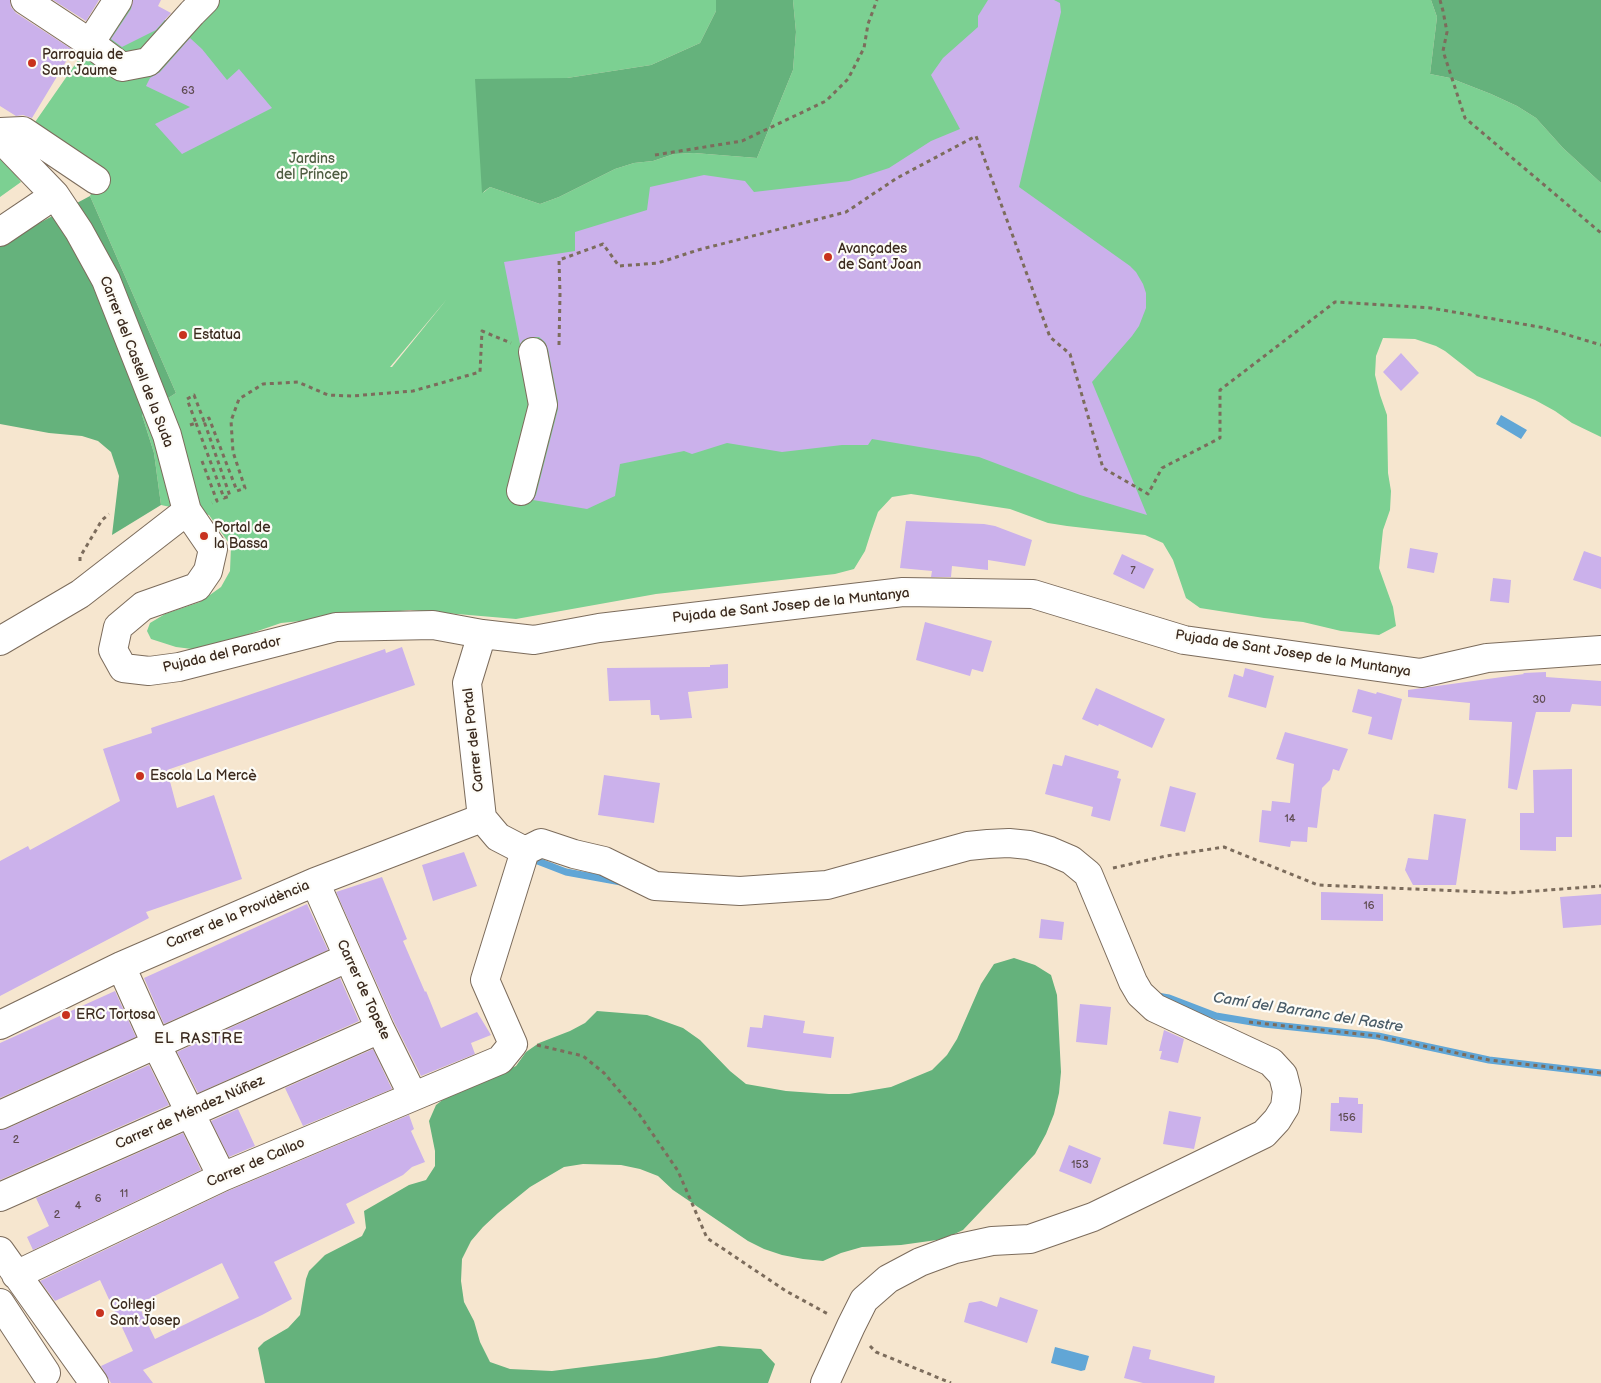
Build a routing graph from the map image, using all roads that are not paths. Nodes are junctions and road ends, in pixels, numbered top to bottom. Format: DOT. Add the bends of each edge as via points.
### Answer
graph roads {
  1 [pos="25,0"];
  2 [pos="118,0"];
  3 [pos="205,0"];
  4 [pos="90,43"];
  5 [pos="0,132"];
  6 [pos="0,138"];
  7 [pos="96,180"];
  8 [pos="55,195"];
  9 [pos="0,232"];
  10 [pos="533,352"];
  11 [pos="521,491"];
  12 [pos="187,511"];
  13 [pos="482,634"];
  14 [pos="0,641"];
  15 [pos="1601,650"];
  16 [pos="482,818"];
  17 [pos="525,852"];
  18 [pos="315,882"];
  19 [pos="347,958"];
  20 [pos="121,966"];
  21 [pos="0,1025"];
  22 [pos="380,1029"];
  23 [pos="156,1044"];
  24 [pos="413,1096"];
  25 [pos="191,1113"];
  26 [pos="0,1115"];
  27 [pos="222,1177"];
  28 [pos="0,1197"];
  29 [pos="0,1252"];
  30 [pos="16,1275"];
  31 [pos="0,1303"];
  32 [pos="46,1373"];
  33 [pos="94,1383"];
  34 [pos="825,1383"];
  1 -- 4 [label="street"];
  2 -- 4 [label="street"];
  3 -- 4 [label="street" via="148,62 122,67"];
  5 -- 7 [label="street" via="22,131"];
  6 -- 8 [label="street, Carrer del Castell de la Suda" via="22,171"];
  8 -- 9 [label="street"];
  8 -- 12 [label="street, Carrer del Castell de la Suda" via="106,280 167,435"];
  10 -- 11 [label="street" via="543,405"];
  12 -- 13 [label="street, Pujada del Parador" via="213,549 208,571 197,587 143,606 118,627 113,650 123,668 148,672 178,667 336,627 433,625"];
  12 -- 14 [label="street" via="80,594"];
  13 -- 15 [label="street, Pujada de Sant Josep de la Muntanya" via="534,640 599,628 903,592 1033,594 1184,640 1421,673 1487,658"];
  13 -- 16 [label="street, Carrer del Portal" via="467,683"];
  16 -- 17 [label="street" via="498,837"];
  16 -- 18 [label="street, Carrer de la Providència"];
  17 -- 24 [label="street, Carrer de Callao" via="485,980 506,1052"];
  17 -- 34 [label="street" via="541,843 604,861 655,886 731,890 827,885 968,846 1029,845 1050,851 1071,860 1088,874 1132,982 1140,994 1155,1008 1272,1062 1283,1075 1287,1091 1285,1107 1264,1134 1093,1216 1030,1239 992,1241 955,1249 888,1279 864,1300"];
  18 -- 19 [label="street, Carrer de Topete"];
  18 -- 20 [label="street, Carrer de la Providència"];
  19 -- 22 [label="street, Carrer de Topete"];
  19 -- 23 [label="street"];
  20 -- 21 [label="street, Carrer de la Providència"];
  20 -- 23 [label="street"];
  22 -- 24 [label="street, Carrer de Topete"];
  22 -- 25 [label="street, Carrer de Méndez Núñez"];
  23 -- 25 [label="street"];
  23 -- 26 [label="street"];
  24 -- 27 [label="street, Carrer de Callao"];
  25 -- 27 [label="street"];
  25 -- 28 [label="street, Carrer de Méndez Núñez"];
  27 -- 30 [label="street, Carrer de Callao"];
  29 -- 30 [label="street"];
  30 -- 33 [label="street"];
  31 -- 32 [label="street"];
}
